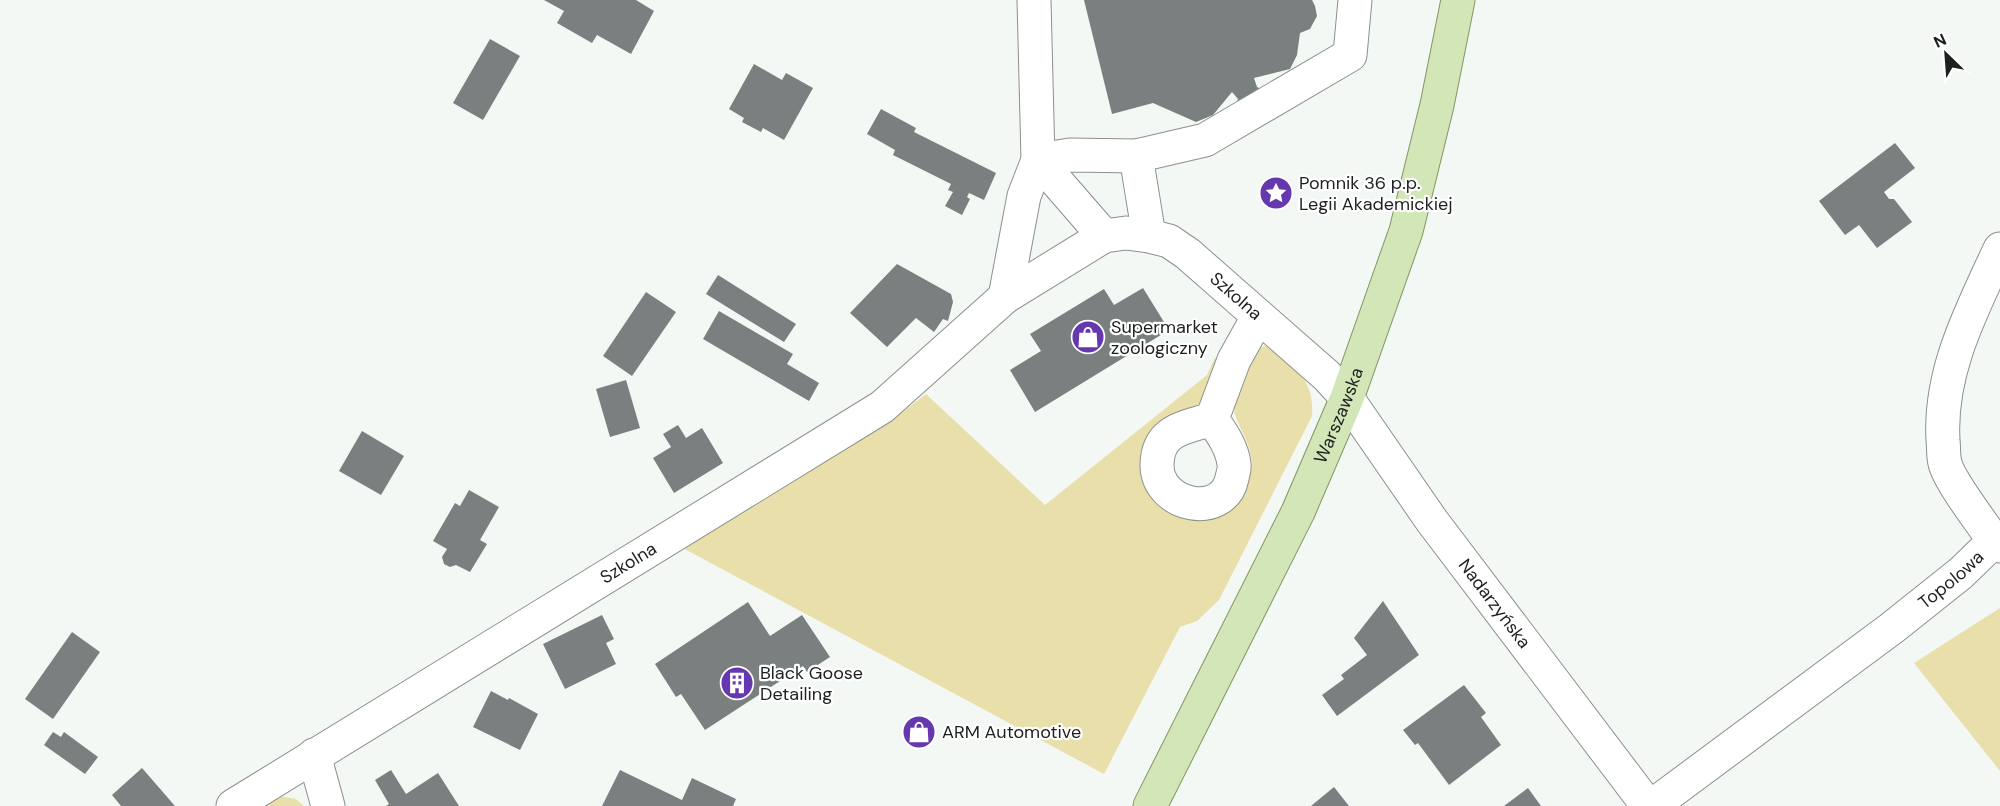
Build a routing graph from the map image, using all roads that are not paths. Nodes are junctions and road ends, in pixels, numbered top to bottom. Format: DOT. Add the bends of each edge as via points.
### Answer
graph roads {
  1 [pos="1034,0"];
  2 [pos="1355,0"];
  3 [pos="1458,0"];
  4 [pos="1136,156"];
  5 [pos="1038,160"];
  6 [pos="1104,236"];
  7 [pos="1149,236"];
  8 [pos="2000,249"];
  9 [pos="1005,297"];
  10 [pos="1258,318"];
  11 [pos="1347,398"];
  12 [pos="1212,419"];
  13 [pos="1997,543"];
  14 [pos="314,755"];
  15 [pos="233,806"];
  16 [pos="328,806"];
  17 [pos="1150,806"];
  18 [pos="1650,806"];
  1 -- 5 [label="street"];
  2 -- 4 [label="street" via="1350,55 1205,140"];
  3 -- 11 [label="main road, Warszawska" via="1406,231"];
  4 -- 5 [label="street" via="1070,154"];
  4 -- 7 [label="street"];
  5 -- 6 [label="street"];
  5 -- 9 [label="street" via="1024,196"];
  6 -- 7 [label="street, Szkolna"];
  6 -- 9 [label="street, Szkolna"];
  7 -- 10 [label="street, Szkolna" via="1169,241 1188,254"];
  8 -- 13 [label="street, Topolowa" via="1961,335 1944,398 1942,430 1945,465"];
  9 -- 14 [label="street, Szkolna" via="882,407"];
  10 -- 11 [label="street, Szkolna"];
  10 -- 12 [label="street" via="1234,360"];
  11 -- 17 [label="main road, Warszawska" via="1298,512"];
  11 -- 18 [label="street, Nadarzyńska" via="1432,521"];
  13 -- 18 [label="street, Topolowa" via="1892,628"];
  14 -- 15 [label="street, Szkolna"];
  14 -- 16 [label="street"];
}
